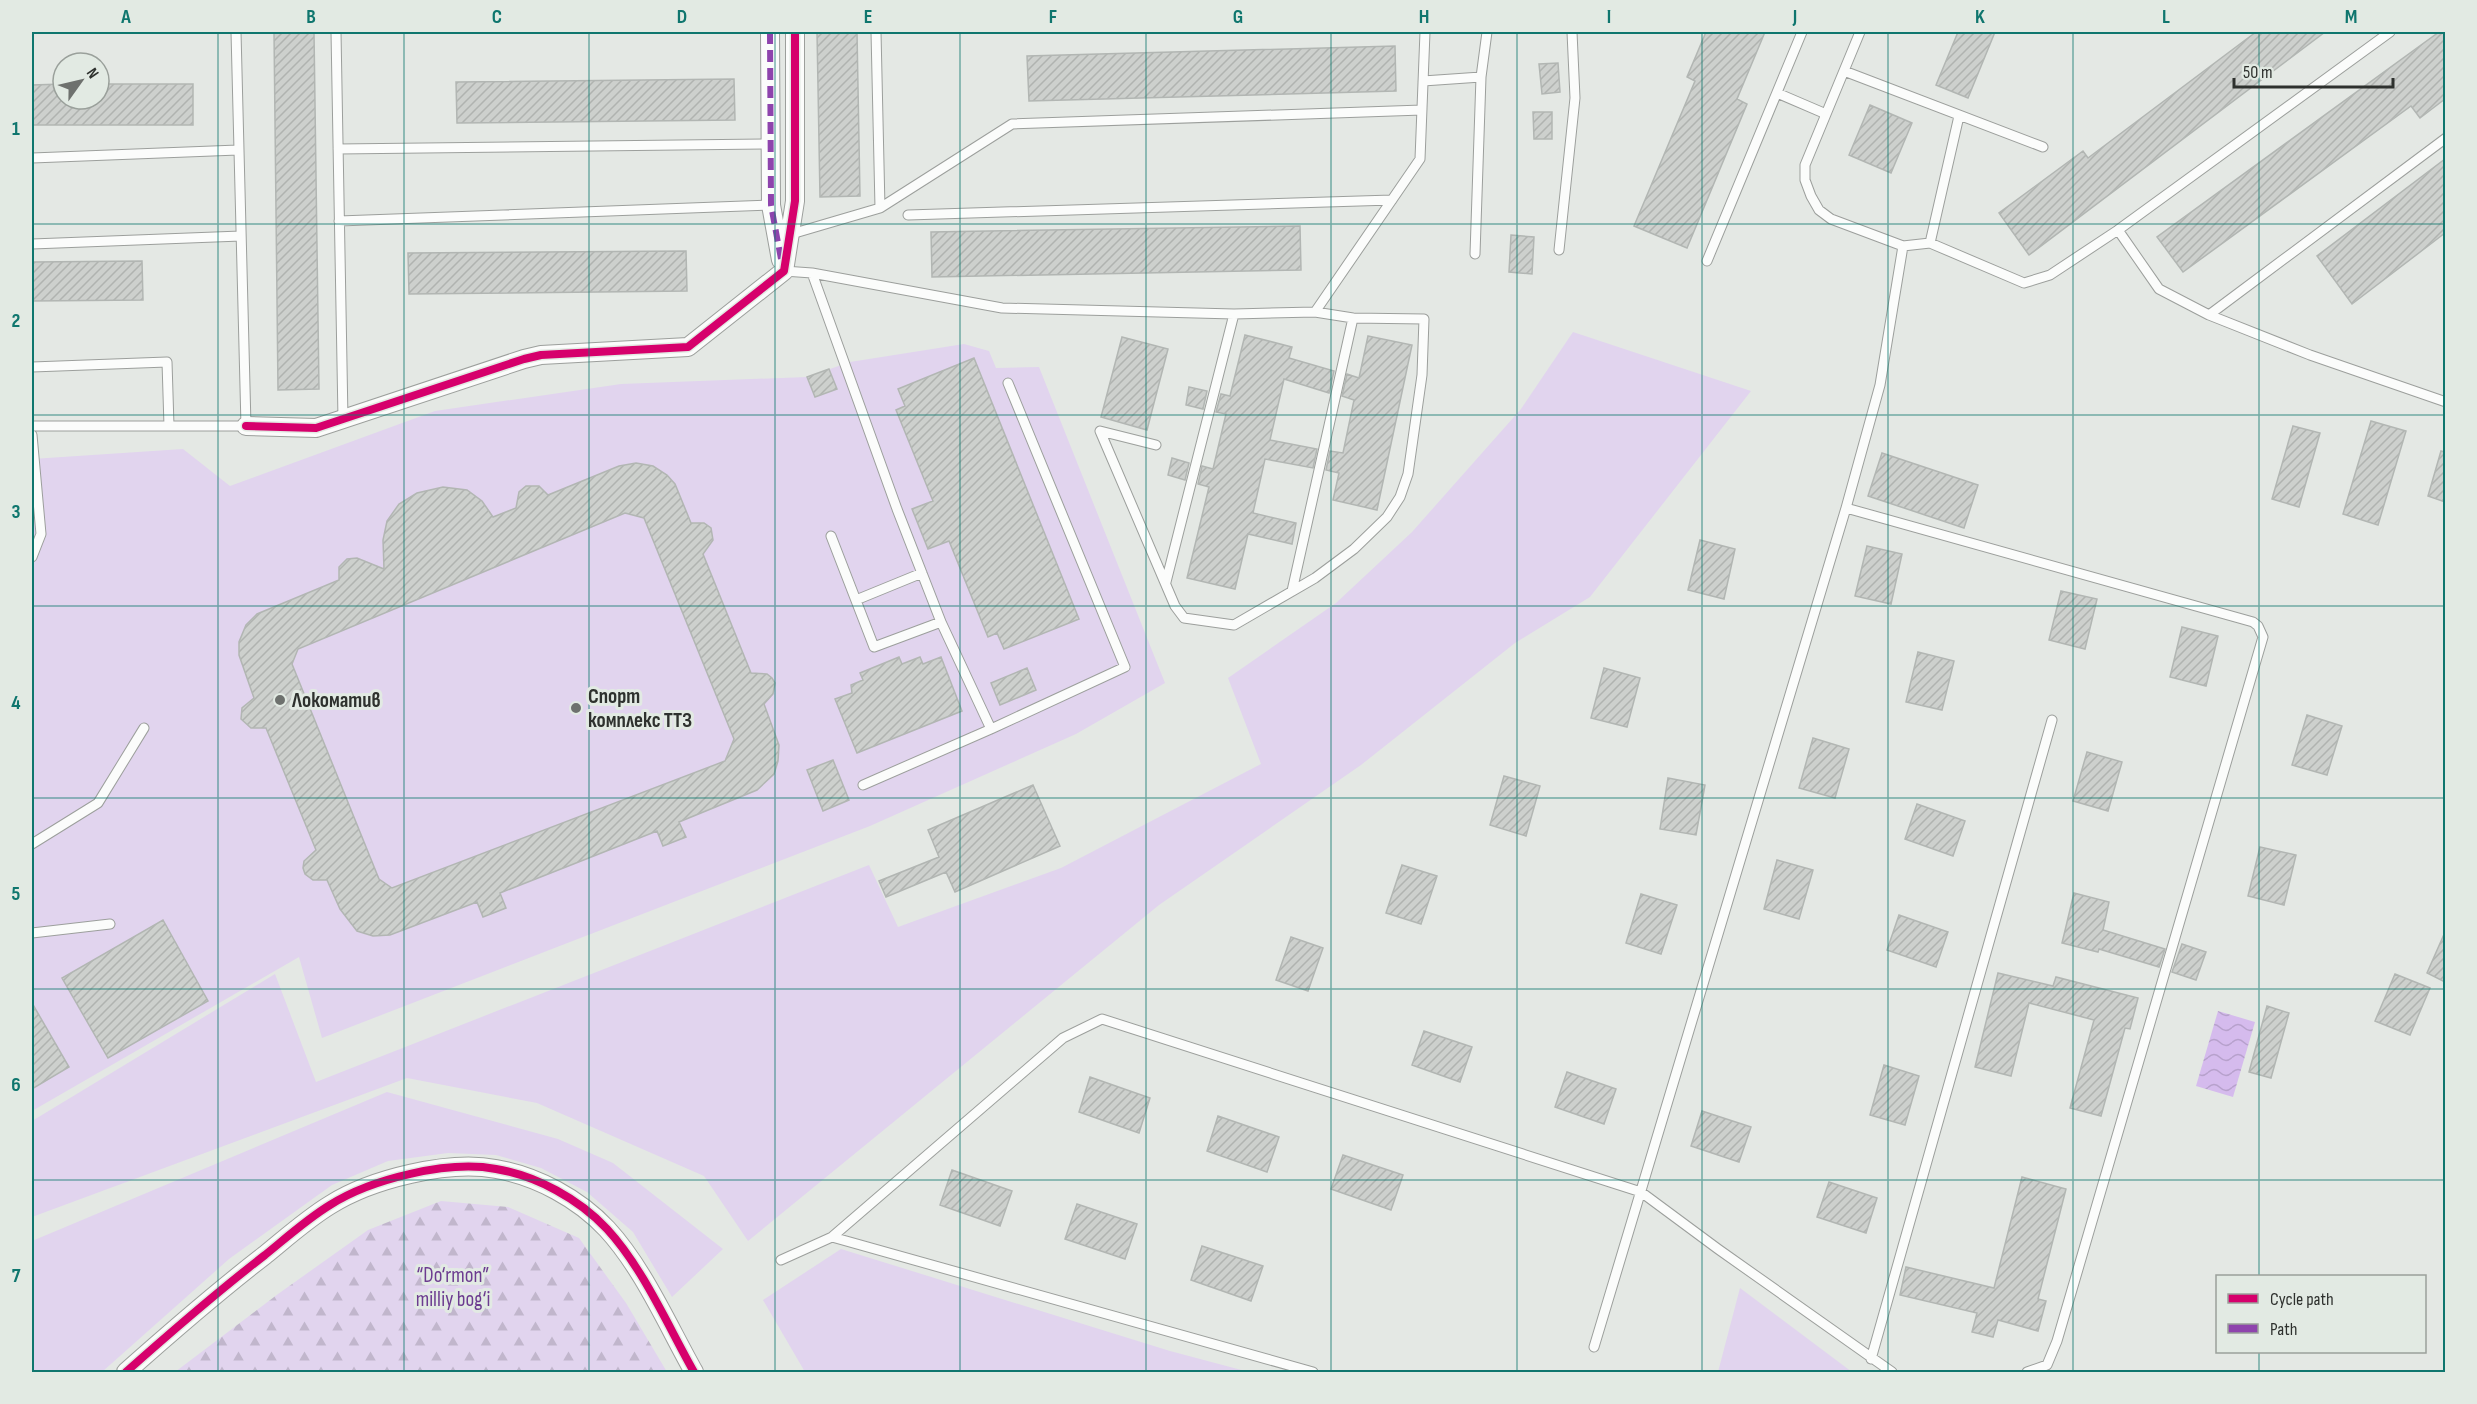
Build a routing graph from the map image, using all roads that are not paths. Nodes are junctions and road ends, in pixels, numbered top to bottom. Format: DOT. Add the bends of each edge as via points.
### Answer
graph roads {
  1 [pos="236,32"];
  2 [pos="336,32"];
  3 [pos="770,32"];
  4 [pos="795,32"];
  5 [pos="876,32"];
  6 [pos="1425,32"];
  7 [pos="1487,32"];
  8 [pos="1572,32"];
  9 [pos="1802,32"];
  10 [pos="1860,32"];
  11 [pos="2390,32"];
  12 [pos="1844,71"];
  13 [pos="1481,77"];
  14 [pos="1423,81"];
  15 [pos="1777,93"];
  16 [pos="1422,110"];
  17 [pos="1826,114"];
  18 [pos="1959,116"];
  19 [pos="2445,138"];
  20 [pos="770,144"];
  21 [pos="2043,147"];
  22 [pos="338,149"];
  23 [pos="238,150"];
  24 [pos="32,158"];
  25 [pos="1392,200"];
  26 [pos="771,205"];
  27 [pos="880,208"];
  28 [pos="908,215"];
  29 [pos="339,221"];
  30 [pos="2118,230"];
  31 [pos="241,236"];
  32 [pos="783,237"];
  33 [pos="32,243"];
  34 [pos="1930,243"];
  35 [pos="1903,246"];
  36 [pos="1559,250"];
  37 [pos="1475,254"];
  38 [pos="1707,261"];
  39 [pos="784,271"];
  40 [pos="812,273"];
  41 [pos="1315,312"];
  42 [pos="1233,314"];
  43 [pos="2209,315"];
  44 [pos="1353,318"];
  45 [pos="32,367"];
  46 [pos="1008,383"];
  47 [pos="2445,402"];
  48 [pos="343,419"];
  49 [pos="32,426"];
  50 [pos="169,426"];
  51 [pos="246,426"];
  52 [pos="32,435"];
  53 [pos="1156,445"];
  54 [pos="1846,508"];
  55 [pos="831,536"];
  56 [pos="32,557"];
  57 [pos="922,573"];
  58 [pos="1166,583"];
  59 [pos="1292,591"];
  60 [pos="856,600"];
  61 [pos="941,622"];
  62 [pos="2052,720"];
  63 [pos="144,728"];
  64 [pos="991,729"];
  65 [pos="863,785"];
  66 [pos="32,844"];
  67 [pos="110,924"];
  68 [pos="32,933"];
  69 [pos="1641,1192"];
  70 [pos="832,1237"];
  71 [pos="781,1260"];
  72 [pos="1594,1347"];
  73 [pos="1872,1359"];
  74 [pos="126,1372"];
  75 [pos="694,1372"];
  76 [pos="1313,1372"];
  77 [pos="1892,1372"];
  78 [pos="2027,1372"];
  1 -- 23 [label="lane"];
  2 -- 22 [label="lane"];
  3 -- 20 [label="street"];
  4 -- 32 [label="street" via="795,201"];
  5 -- 27 [label="lane"];
  6 -- 14 [label="lane"];
  7 -- 13 [label="lane"];
  8 -- 36 [label="lane" via="1575,98"];
  9 -- 15 [label="lane"];
  10 -- 12 [label="lane"];
  11 -- 30 [label="lane"];
  12 -- 17 [label="lane"];
  12 -- 18 [label="lane"];
  13 -- 14 [label="lane"];
  13 -- 37 [label="lane"];
  14 -- 16 [label="lane"];
  15 -- 17 [label="lane"];
  15 -- 38 [label="lane"];
  16 -- 25 [label="lane" via="1420,159"];
  16 -- 27 [label="lane" via="1012,124"];
  17 -- 35 [label="lane" via="1805,165 1805,180 1814,203 1831,219"];
  18 -- 21 [label="lane"];
  18 -- 34 [label="lane"];
  19 -- 43 [label="lane"];
  20 -- 22 [label="lane"];
  20 -- 26 [label="street"];
  22 -- 29 [label="lane"];
  23 -- 24 [label="lane"];
  23 -- 31 [label="lane"];
  25 -- 28 [label="lane"];
  25 -- 41 [label="lane"];
  26 -- 29 [label="lane"];
  26 -- 32 [label="street"];
  27 -- 32 [label="lane"];
  29 -- 48 [label="lane"];
  30 -- 34 [label="lane" via="2050,275 2024,283"];
  30 -- 43 [label="lane" via="2159,289"];
  31 -- 33 [label="lane"];
  31 -- 51 [label="lane"];
  32 -- 39 [label="street"];
  34 -- 35 [label="lane"];
  35 -- 54 [label="lane" via="1880,385"];
  39 -- 40 [label="lane"];
  39 -- 48 [label="street" via="688,347 524,358"];
  40 -- 42 [label="lane" via="1002,308"];
  40 -- 57 [label="lane"];
  41 -- 42 [label="lane"];
  41 -- 44 [label="lane"];
  42 -- 58 [label="lane"];
  43 -- 47 [label="lane"];
  44 -- 59 [label="lane"];
  44 -- 59 [label="lane" via="1424,319 1422,375 1408,474 1387,517 1354,549"];
  45 -- 50 [label="lane" via="166,362"];
  46 -- 64 [label="lane" via="1125,667"];
  48 -- 51 [label="street" via="316,428"];
  49 -- 50 [label="lane"];
  50 -- 51 [label="lane"];
  52 -- 56 [label="lane" via="41,534"];
  53 -- 58 [label="lane" via="1100,431"];
  54 -- 69 [label="lane"];
  54 -- 78 [label="lane" via="2253,622 2263,637 2057,1341 2047,1365"];
  55 -- 60 [label="lane"];
  57 -- 60 [label="lane"];
  57 -- 61 [label="lane"];
  58 -- 59 [label="lane" via="1184,618 1234,625"];
  60 -- 61 [label="lane" via="874,647"];
  61 -- 64 [label="lane"];
  62 -- 73 [label="lane"];
  63 -- 66 [label="lane" via="98,803"];
  64 -- 65 [label="lane"];
  67 -- 68 [label="lane"];
  69 -- 70 [label="lane" via="1102,1019 1063,1038"];
  69 -- 72 [label="lane"];
  69 -- 73 [label="lane"];
  70 -- 71 [label="lane"];
  70 -- 76 [label="lane"];
  73 -- 77 [label="lane"];
  74 -- 75 [label="street" via="222,1289 331,1204 405,1176 450,1168 495,1168 538,1182 574,1202 606,1228 631,1260"];
}
